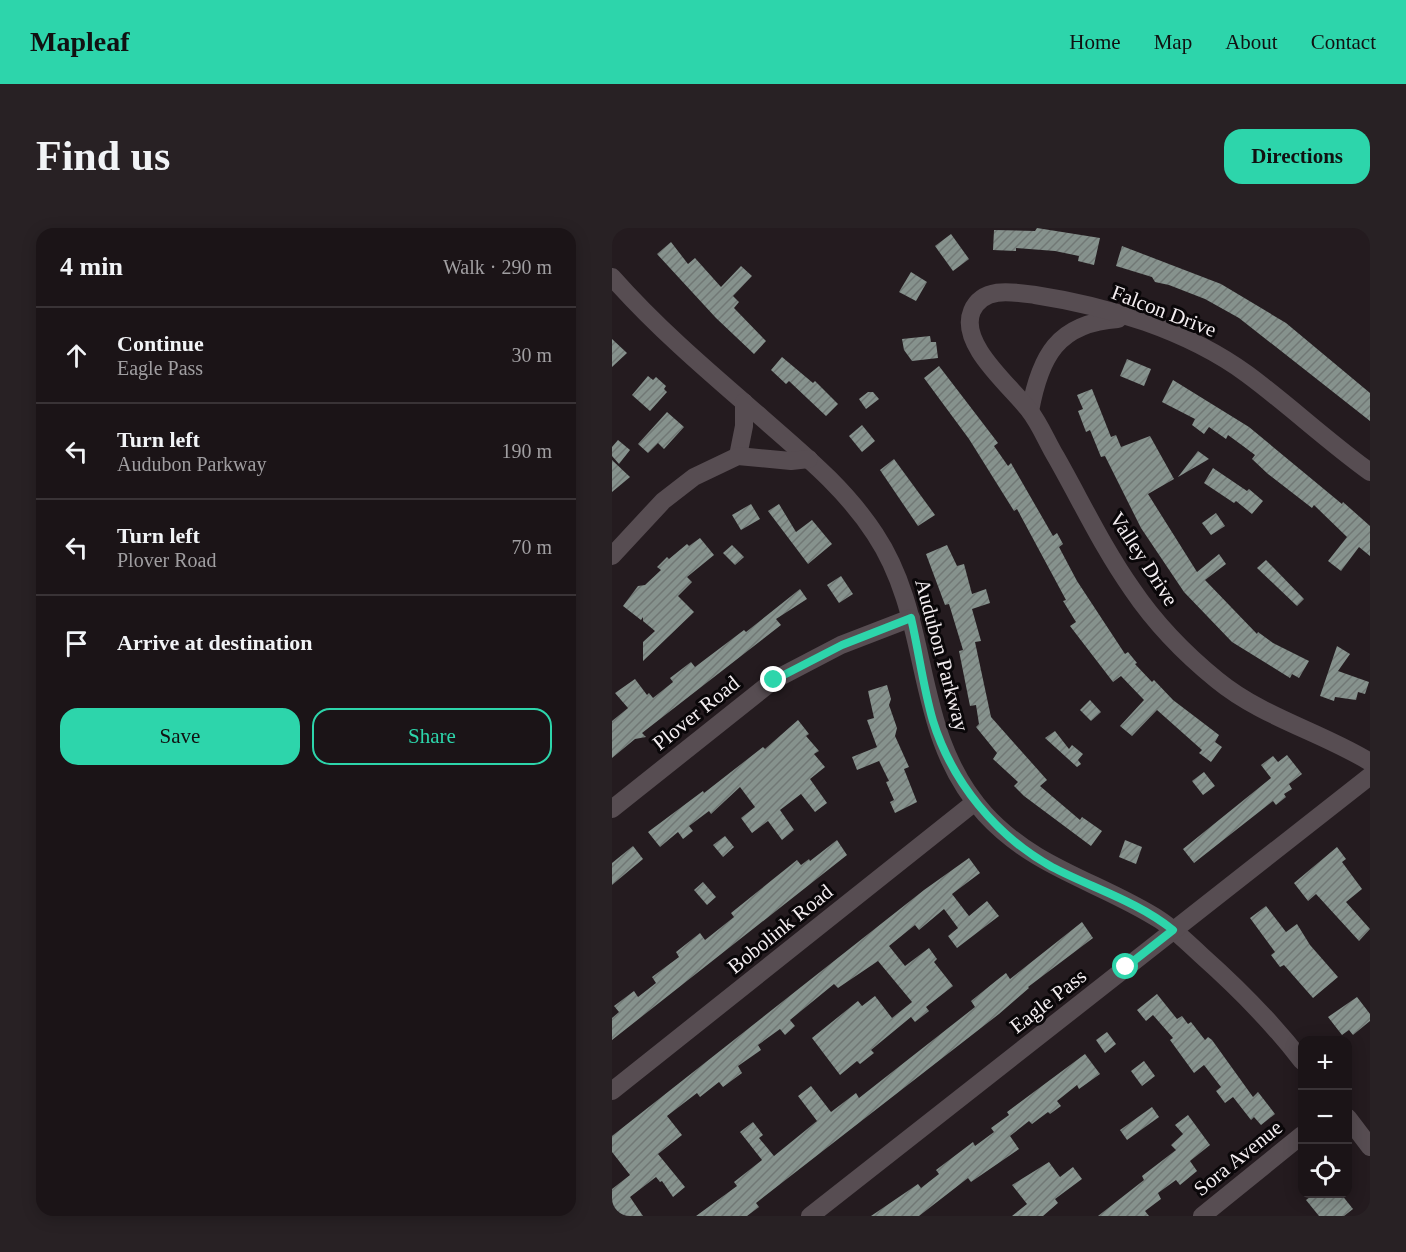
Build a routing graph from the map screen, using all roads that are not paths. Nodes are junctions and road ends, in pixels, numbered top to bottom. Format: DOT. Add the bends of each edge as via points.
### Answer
graph roads {
  1 [pos="612,277"];
  2 [pos="978,302"];
  3 [pos="1131,318"];
  4 [pos="744,402"];
  5 [pos="1030,411"];
  6 [pos="738,456"];
  7 [pos="809,459"];
  8 [pos="1370,472"];
  9 [pos="612,556"];
  10 [pos="911,618"];
  11 [pos="1370,762"];
  12 [pos="1370,776"];
  13 [pos="975,802"];
  14 [pos="612,809"];
  15 [pos="1173,930"];
  16 [pos="1298,1056"];
  17 [pos="612,1091"];
  18 [pos="1352,1124"];
  19 [pos="1298,1138"];
  20 [pos="1370,1147"];
  21 [pos="810,1216"];
  22 [pos="1202,1216"];
  1 -- 4 [label="street, Audubon Parkway" via="668,335"];
  2 -- 3 [label="street, Falcon Drive" via="991,294 1012,291"];
  2 -- 5 [label="street, Valley Drive" via="969,322 973,340"];
  3 -- 5 [label="street" via="1096,320 1066,335 1048,352 1036,377"];
  3 -- 8 [label="street, Falcon Drive" via="1191,340 1245,372"];
  4 -- 6 [label="street"];
  4 -- 7 [label="street, Audubon Parkway"];
  5 -- 11 [label="street, Valley Drive" via="1132,590 1188,655 1218,682 1257,707"];
  6 -- 7 [label="street"];
  6 -- 9 [label="street" via="694,477 663,501"];
  7 -- 10 [label="street, Audubon Parkway" via="851,501 875,534 900,579"];
  10 -- 13 [label="street, Audubon Parkway" via="933,719 955,770"];
  10 -- 14 [label="street, Plover Road" via="842,645 774,680"];
  12 -- 15 [label="street, Eagle Pass"];
  13 -- 15 [label="street, Audubon Parkway" via="1050,866 1136,906"];
  13 -- 17 [label="street, Bobolink Road"];
  15 -- 16 [label="street, Audubon Parkway" via="1260,1010"];
  15 -- 21 [label="street, Eagle Pass"];
  18 -- 20 [label="street"];
  19 -- 22 [label="street, Sora Avenue"];
}
